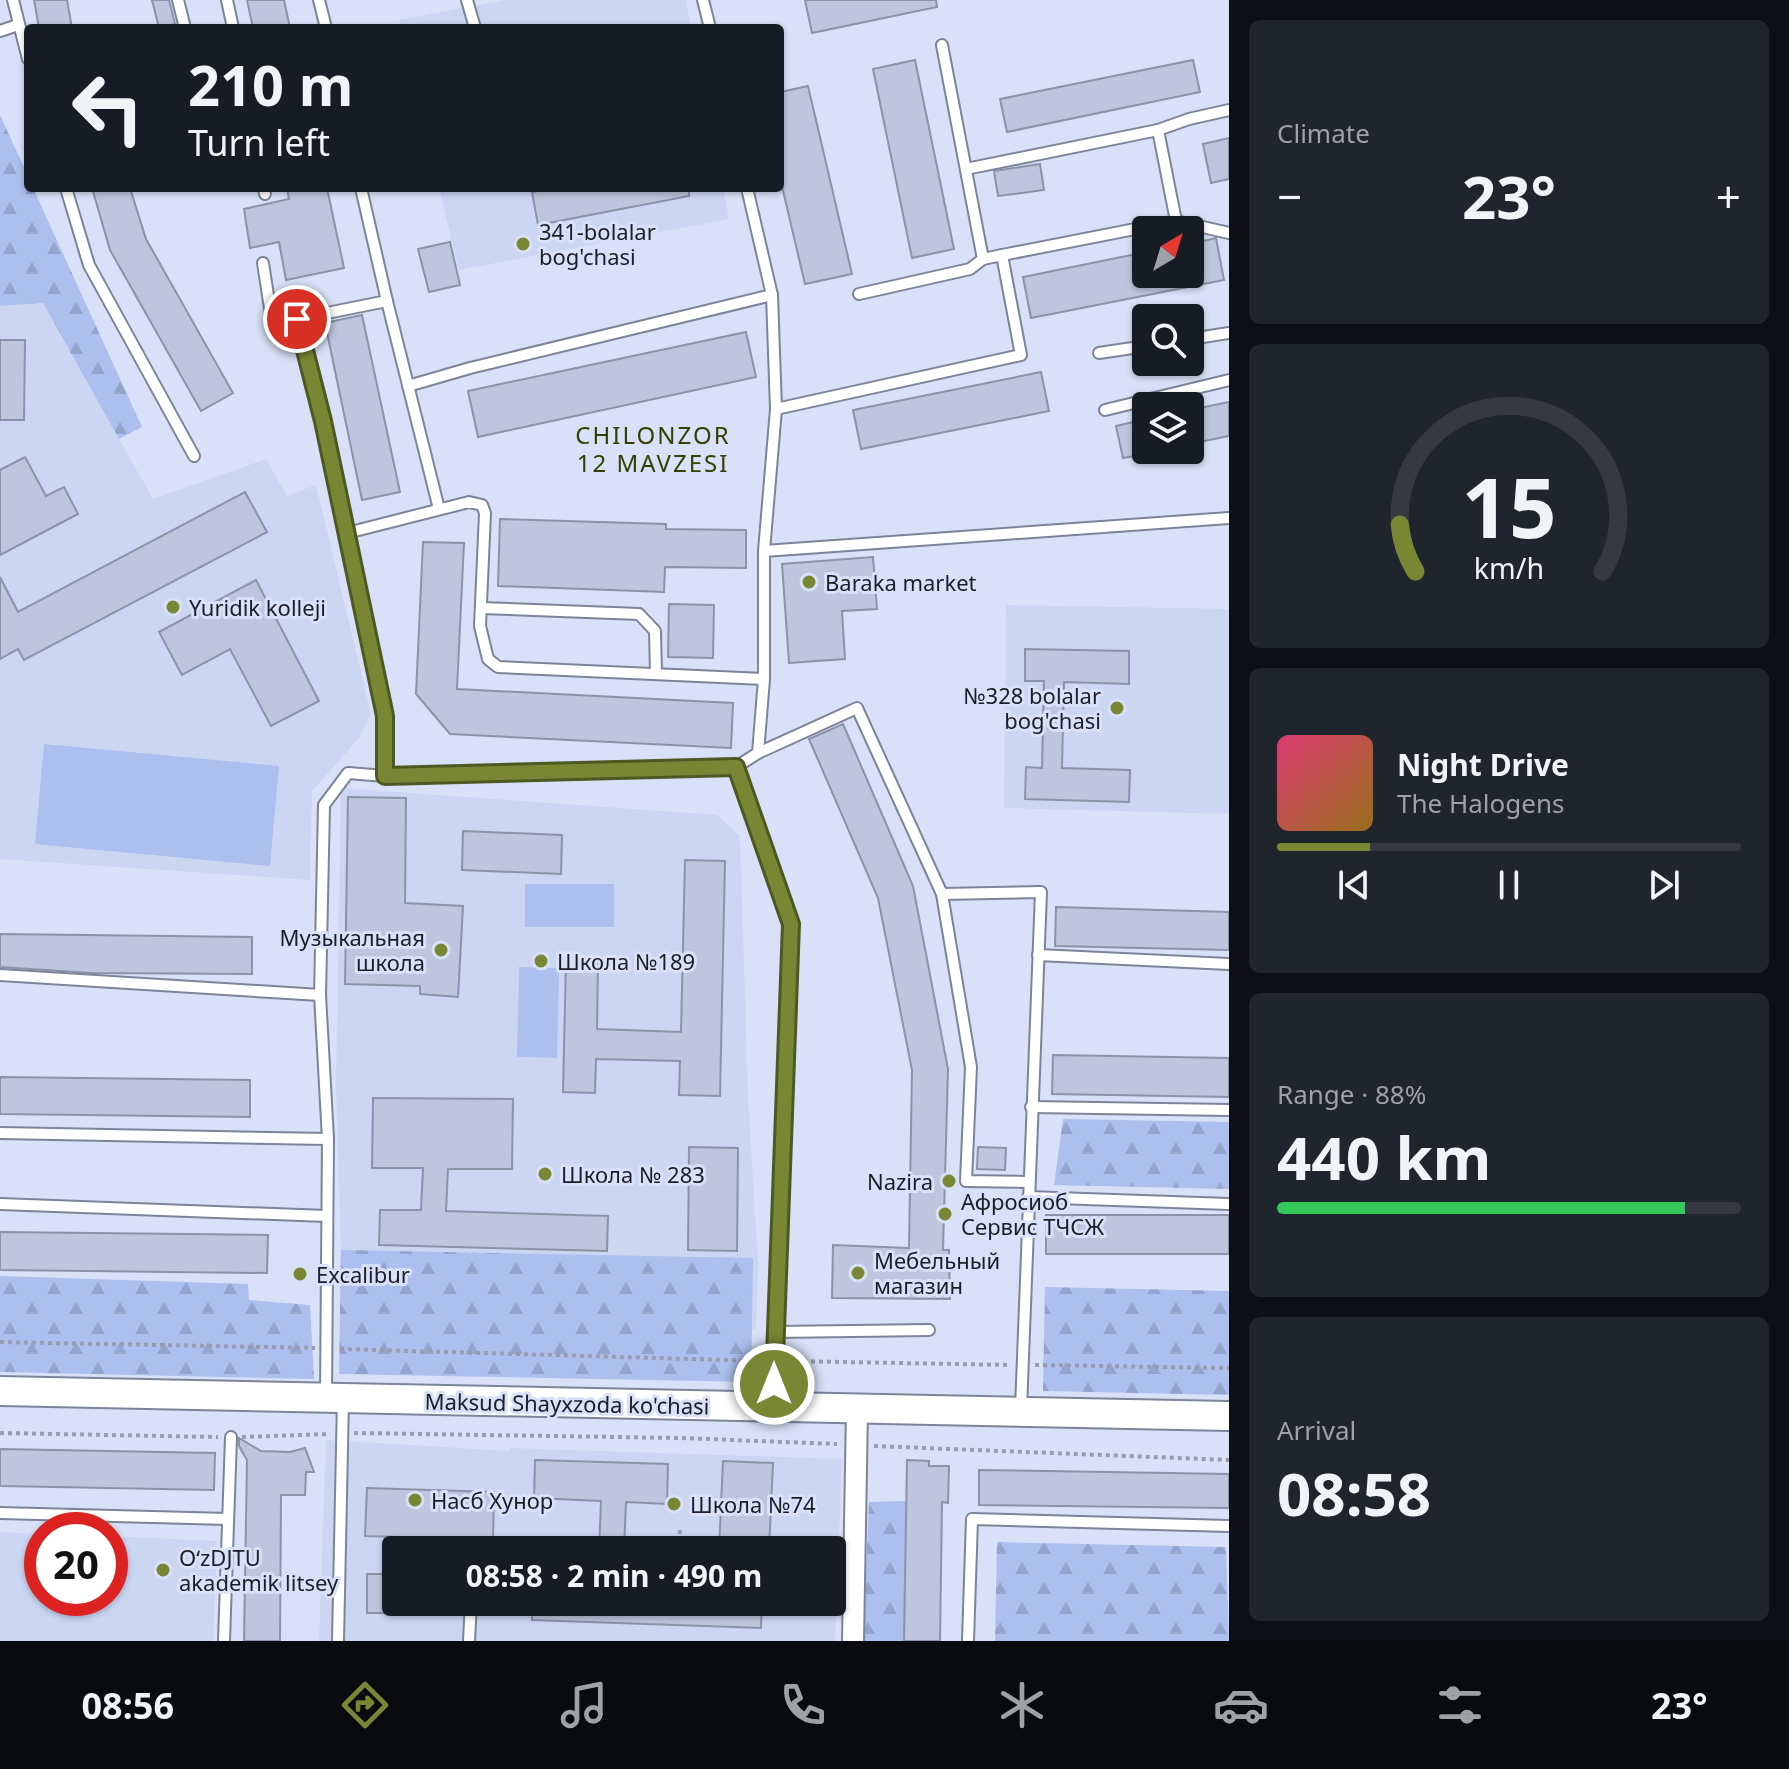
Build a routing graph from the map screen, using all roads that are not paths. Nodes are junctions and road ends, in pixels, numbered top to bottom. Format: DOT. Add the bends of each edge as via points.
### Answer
graph roads {
  1 [pos="13,0"];
  2 [pos="178,0"];
  3 [pos="227,0"];
  4 [pos="319,0"];
  5 [pos="467,0"];
  6 [pos="703,0"];
  7 [pos="184,24"];
  8 [pos="232,24"];
  9 [pos="325,24"];
  10 [pos="474,24"];
  11 [pos="709,24"];
  12 [pos="18,25"];
  13 [pos="0,31"];
  14 [pos="24,45"];
  15 [pos="942,45"];
  16 [pos="1229,110"];
  17 [pos="1158,130"];
  18 [pos="966,169"];
  19 [pos="67,192"];
  20 [pos="362,192"];
  21 [pos="748,192"];
  22 [pos="1175,216"];
  23 [pos="1204,227"];
  24 [pos="1132,230"];
  25 [pos="1229,233"];
  26 [pos="1002,255"];
  27 [pos="983,259"];
  28 [pos="263,263"];
  29 [pos="859,294"];
  30 [pos="772,295"];
  31 [pos="387,301"];
  32 [pos="297,319"];
  33 [pos="1229,333"];
  34 [pos="1204,337"];
  35 [pos="1132,348"];
  36 [pos="1099,353"];
  37 [pos="1229,380"];
  38 [pos="408,386"];
  39 [pos="776,409"];
  40 [pos="1105,410"];
  41 [pos="194,456"];
  42 [pos="439,509"];
  43 [pos="1229,518"];
  44 [pos="347,533"];
  45 [pos="764,551"];
  46 [pos="481,608"];
  47 [pos="656,674"];
  48 [pos="764,679"];
  49 [pos="758,753"];
  50 [pos="736,767"];
  51 [pos="385,776"];
  52 [pos="942,894"];
  53 [pos="1038,955"];
  54 [pos="1229,964"];
  55 [pos="0,975"];
  56 [pos="320,995"];
  57 [pos="1031,1107"];
  58 [pos="1229,1110"];
  59 [pos="0,1133"];
  60 [pos="328,1139"];
  61 [pos="1028,1182"];
  62 [pos="1028,1197"];
  63 [pos="0,1204"];
  64 [pos="1229,1204"];
  65 [pos="327,1216"];
  66 [pos="929,1330"];
  67 [pos="775,1332"];
  68 [pos="0,1391"];
  69 [pos="334,1398"];
  70 [pos="774,1407"];
  71 [pos="857,1409"];
  72 [pos="1021,1412"];
  73 [pos="1229,1416"];
  74 [pos="231,1437"];
  75 [pos="0,1513"];
  76 [pos="228,1519"];
  77 [pos="1229,1526"];
  78 [pos="470,1616"];
  79 [pos="224,1641"];
  80 [pos="338,1641"];
  81 [pos="469,1641"];
  82 [pos="853,1641"];
  83 [pos="968,1641"];
  1 -- 12 [label="lane"];
  2 -- 7 [label="lane"];
  3 -- 8 [label="lane"];
  4 -- 9 [label="lane"];
  5 -- 10 [label="lane"];
  6 -- 11 [label="lane"];
  12 -- 13 [label="lane"];
  12 -- 14 [label="lane"];
  15 -- 18 [label="lane"];
  16 -- 17 [label="lane"];
  17 -- 18 [label="lane"];
  17 -- 22 [label="lane"];
  18 -- 27 [label="lane"];
  19 -- 41 [label="lane" via="89,265"];
  20 -- 31 [label="lane"];
  21 -- 30 [label="lane"];
  23 -- 25 [label="lane"];
  24 -- 26 [label="lane"];
  26 -- 27 [label="lane"];
  26 -- 39 [label="lane" via="1021,355"];
  27 -- 29 [label="lane" via="970,269"];
  28 -- 32 [label="lane" via="271,315"];
  30 -- 38 [label="lane"];
  30 -- 39 [label="lane"];
  31 -- 32 [label="lane"];
  31 -- 38 [label="lane"];
  32 -- 44 [label="lane"];
  33 -- 34 [label="lane"];
  35 -- 36 [label="lane"];
  37 -- 40 [label="lane"];
  38 -- 42 [label="lane"];
  39 -- 45 [label="lane"];
  42 -- 44 [label="lane"];
  42 -- 46 [label="lane" via="469,502 482,505"];
  43 -- 45 [label="lane"];
  44 -- 51 [label="lane" via="385,716"];
  45 -- 48 [label="lane"];
  46 -- 47 [label="lane" via="488,659 498,667"];
  46 -- 47 [label="lane" via="639,614 655,631"];
  47 -- 48 [label="lane"];
  48 -- 49 [label="lane"];
  49 -- 50 [label="lane"];
  49 -- 52 [label="lane" via="857,708"];
  50 -- 51 [label="lane"];
  50 -- 67 [label="lane" via="791,924"];
  51 -- 56 [label="lane" via="348,773 324,805"];
  52 -- 53 [label="lane" via="1041,892"];
  52 -- 61 [label="lane" via="971,1067 966,1181"];
  53 -- 54 [label="lane"];
  53 -- 57 [label="lane"];
  55 -- 56 [label="lane"];
  56 -- 60 [label="lane"];
  57 -- 58 [label="lane"];
  57 -- 61 [label="lane"];
  59 -- 60 [label="lane"];
  60 -- 65 [label="lane"];
  61 -- 62 [label="lane"];
  62 -- 64 [label="lane"];
  62 -- 72 [label="lane"];
  63 -- 65 [label="lane"];
  65 -- 69 [label="lane" via="327,1348"];
  66 -- 67 [label="lane"];
  67 -- 70 [label="lane"];
  68 -- 69 [label="street, Maksud Shayxzoda ko'chasi"];
  69 -- 70 [label="street, Maksud Shayxzoda ko'chasi"];
  69 -- 80 [label="lane" via="341,1433"];
  70 -- 71 [label="street, Maksud Shayxzoda ko'chasi"];
  71 -- 72 [label="street, Maksud Shayxzoda ko'chasi"];
  71 -- 82 [label="street"];
  72 -- 73 [label="street, Maksud Shayxzoda ko'chasi"];
  74 -- 76 [label="lane"];
  75 -- 76 [label="lane"];
  76 -- 79 [label="lane"];
  77 -- 83 [label="lane" via="972,1519"];
  78 -- 81 [label="lane"];
}
